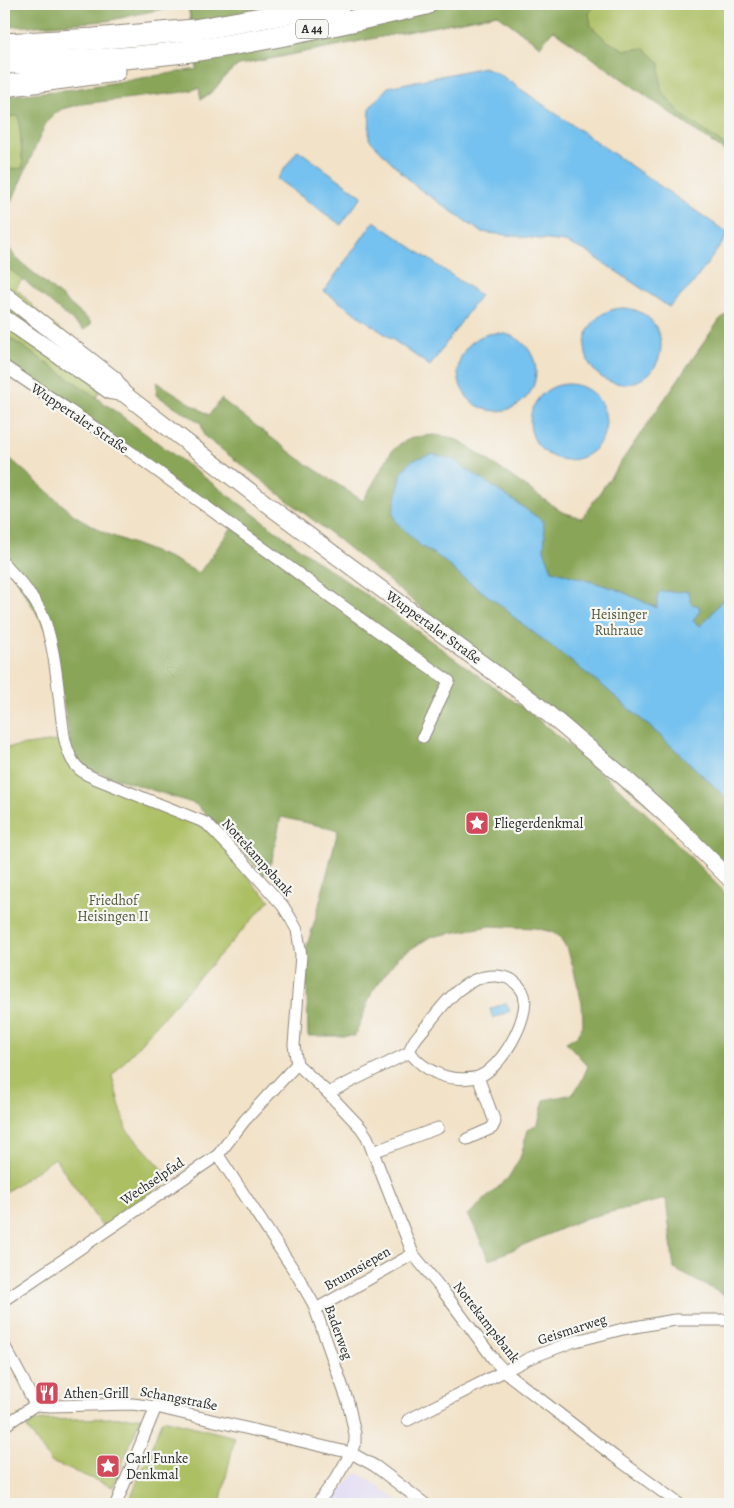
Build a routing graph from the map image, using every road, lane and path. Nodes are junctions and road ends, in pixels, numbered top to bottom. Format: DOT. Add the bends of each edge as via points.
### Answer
graph roads {
  1 [pos="340,4"];
  2 [pos="426,4"];
  3 [pos="196,40"];
  4 [pos="4,44"];
  5 [pos="4,63"];
  6 [pos="4,86"];
  7 [pos="4,294"];
  8 [pos="4,318"];
  9 [pos="4,366"];
  10 [pos="123,394"];
  11 [pos="4,564"];
  12 [pos="423,736"];
  13 [pos="730,880"];
  14 [pos="410,1052"];
  15 [pos="297,1064"];
  16 [pos="478,1076"];
  17 [pos="328,1093"];
  18 [pos="438,1128"];
  19 [pos="467,1139"];
  20 [pos="373,1152"];
  21 [pos="218,1155"];
  22 [pos="413,1254"];
  23 [pos="4,1300"];
  24 [pos="316,1309"];
  25 [pos="730,1320"];
  26 [pos="4,1345"];
  27 [pos="504,1372"];
  28 [pos="35,1404"];
  29 [pos="156,1407"];
  30 [pos="408,1420"];
  31 [pos="4,1426"];
  32 [pos="351,1453"];
  33 [pos="116,1504"];
  34 [pos="317,1504"];
  35 [pos="425,1504"];
  36 [pos="679,1504"];
  1 -- 3 [label="highway, A 44"];
  2 -- 3 [label="highway, A 44" via="337,25"];
  3 -- 4 [label="highway, A 44"];
  3 -- 5 [label="highway, A 44" via="98,60"];
  3 -- 6 [label="highway" via="164,63"];
  7 -- 10 [label="street, Wuppertaler Straße" via="114,379"];
  8 -- 10 [label="street, Wuppertaler Straße" via="110,391"];
  9 -- 12 [label="street, Wuppertaler Straße" via="131,452 448,681"];
  10 -- 13 [label="street, Wuppertaler Straße" via="534,702 666,815"];
  11 -- 15 [label="street, Nottekampsbank" via="27,590 43,616 52,646 65,739 77,767 94,778 206,823 283,906 291,919 297,930 301,955 294,1045"];
  14 -- 16 [label="street" via="421,1064 441,1075 453,1078"];
  14 -- 16 [label="street" via="413,1043 458,989 472,980 489,976 510,979 520,987 524,996 519,1024 503,1056 492,1069"];
  14 -- 17 [label="street"];
  15 -- 17 [label="street, Nottekampsbank"];
  15 -- 21 [label="street, Wechselpfad" via="245,1120"];
  16 -- 19 [label="street" via="495,1122 492,1128"];
  17 -- 20 [label="street, Nottekampsbank" via="361,1128"];
  18 -- 20 [label="street"];
  20 -- 22 [label="street, Nottekampsbank"];
  21 -- 23 [label="street, Wechselpfad"];
  21 -- 24 [label="street, Baderweg"];
  22 -- 24 [label="street, Brunnsiepen"];
  22 -- 27 [label="street, Nottekampsbank"];
  24 -- 32 [label="street, Baderweg" via="352,1418 355,1442"];
  25 -- 27 [label="street, Geismarweg" via="675,1320 594,1335 549,1350"];
  26 -- 28 [label="street"];
  27 -- 30 [label="street, Geismarweg"];
  27 -- 36 [label="street, Nottekampsbank"];
  28 -- 29 [label="street, Schangstraße"];
  28 -- 31 [label="street"];
  29 -- 32 [label="street, Schangstraße"];
  29 -- 33 [label="street"];
  32 -- 34 [label="street"];
  32 -- 35 [label="street" via="375,1466"];
}
